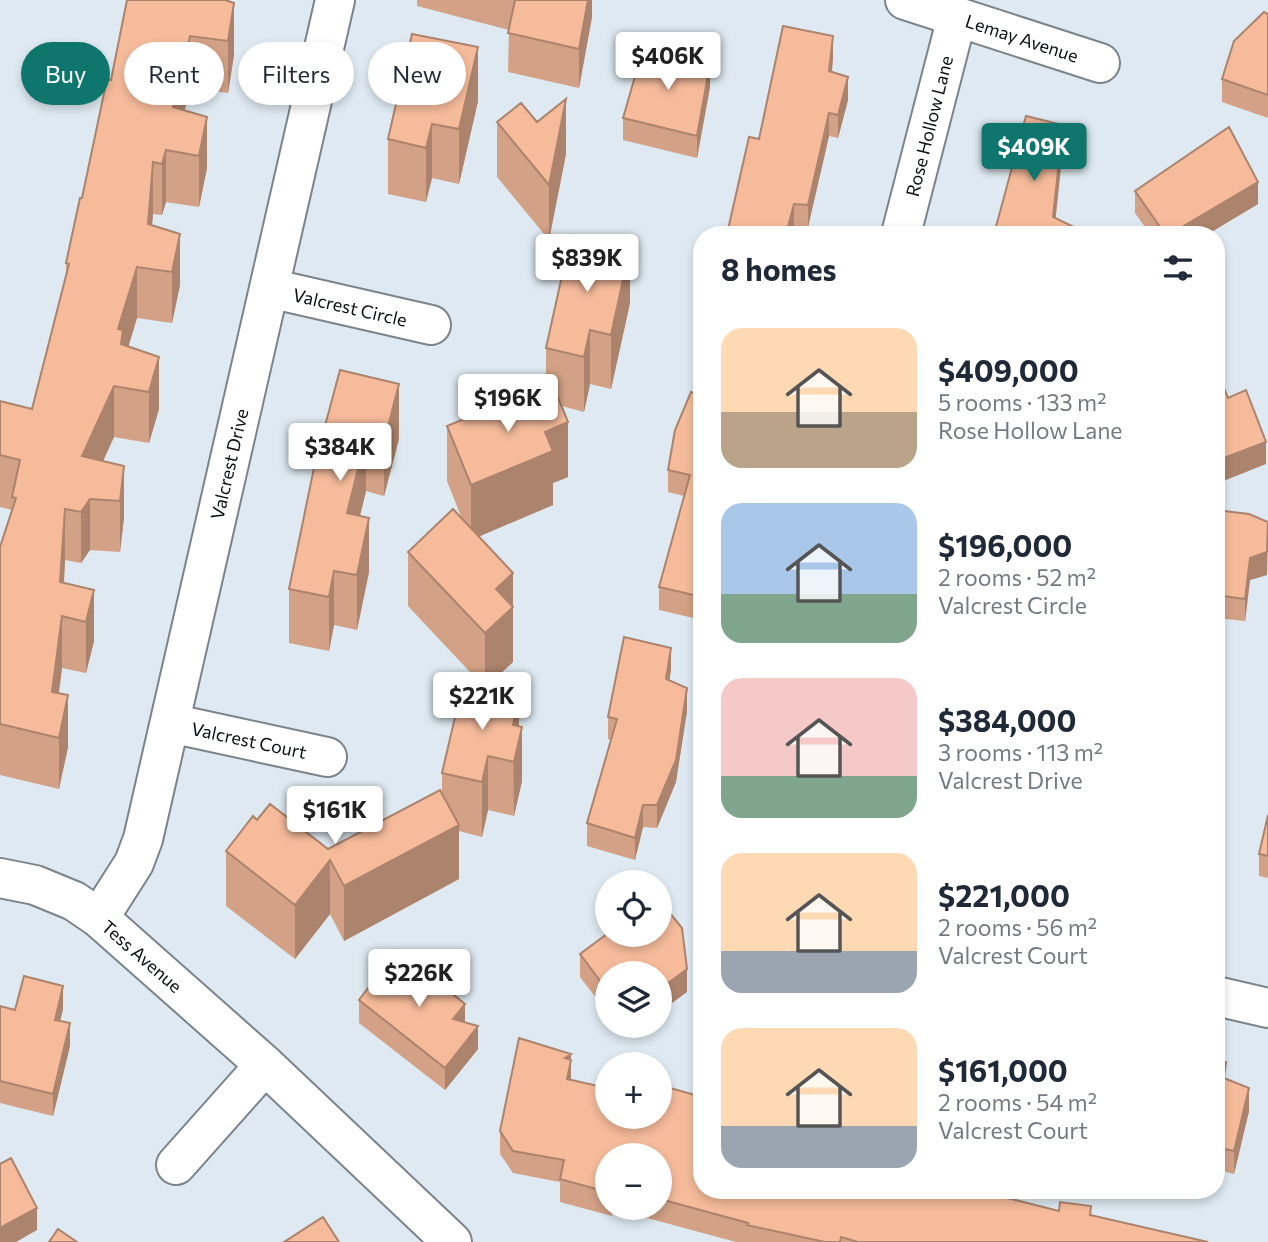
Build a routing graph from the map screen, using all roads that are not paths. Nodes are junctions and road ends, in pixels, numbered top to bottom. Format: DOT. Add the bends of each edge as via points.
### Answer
graph roads {
  1 [pos="335,0"];
  2 [pos="905,0"];
  3 [pos="957,17"];
  4 [pos="1100,62"];
  5 [pos="903,226"];
  6 [pos="269,288"];
  7 [pos="431,325"];
  8 [pos="170,723"];
  9 [pos="327,757"];
  10 [pos="0,878"];
  11 [pos="99,918"];
  12 [pos="1225,998"];
  13 [pos="1268,1008"];
  14 [pos="265,1065"];
  15 [pos="176,1165"];
  16 [pos="452,1242"];
  1 -- 6 [label="street, Valcrest Drive"];
  2 -- 3 [label="street, Lemay Avenue"];
  3 -- 4 [label="street, Lemay Avenue"];
  3 -- 5 [label="street, Rose Hollow Lane"];
  6 -- 7 [label="street, Valcrest Circle"];
  6 -- 8 [label="street, Valcrest Drive"];
  8 -- 9 [label="street, Valcrest Court"];
  8 -- 11 [label="street, Valcrest Drive" via="139,852"];
  10 -- 11 [label="street, Tess Avenue" via="45,889"];
  11 -- 14 [label="street, Tess Avenue"];
  12 -- 13 [label="street"];
  14 -- 15 [label="street"];
  14 -- 16 [label="street, Tess Avenue"];
}
